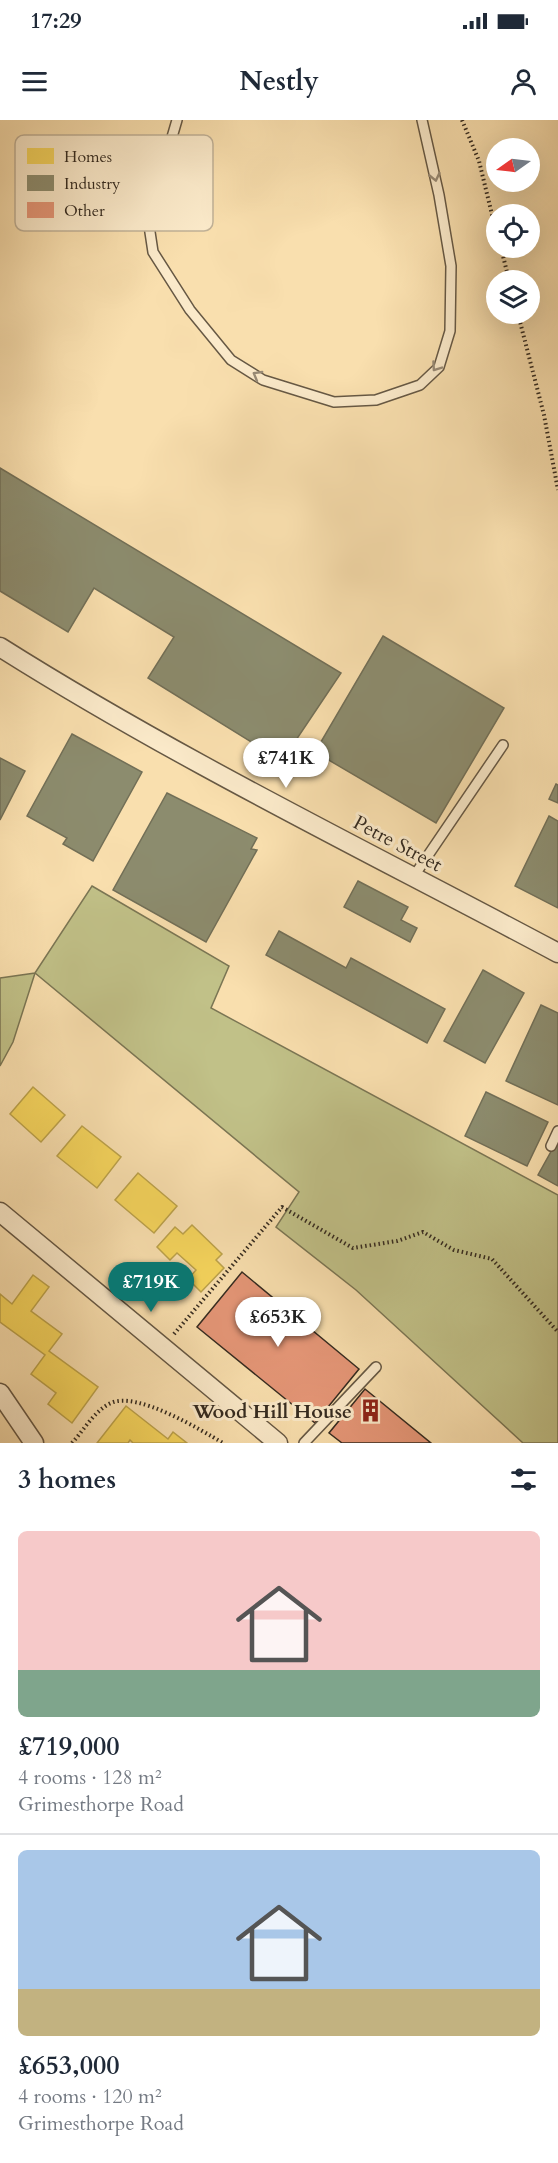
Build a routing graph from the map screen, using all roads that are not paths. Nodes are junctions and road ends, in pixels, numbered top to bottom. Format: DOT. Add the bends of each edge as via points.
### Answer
graph roads {
  1 [pos="177,120"];
  2 [pos="422,120"];
  3 [pos="173,135"];
  4 [pos="150,231"];
  5 [pos="0,647"];
  6 [pos="503,745"];
  7 [pos="414,876"];
  8 [pos="558,953"];
  9 [pos="558,1131"];
  10 [pos="550,1146"];
  11 [pos="0,1212"];
  12 [pos="376,1367"];
  13 [pos="0,1393"];
  14 [pos="34,1443"];
  15 [pos="278,1443"];
  16 [pos="304,1443"];
  3 -- 1 [label="lane, one-way"];
  2 -- 4 [label="lane, one-way" via="451,266 450,331 439,367 420,385 376,400 334,402 263,380 231,360 190,310 153,252"];
  5 -- 7 [label="street, Petre Street" via="230,780"];
  6 -- 7 [label="lane"];
  7 -- 8 [label="street, Petre Street"];
  9 -- 10 [label="lane"];
  11 -- 15 [label="street"];
  12 -- 16 [label="lane"];
  13 -- 14 [label="street"];
}
